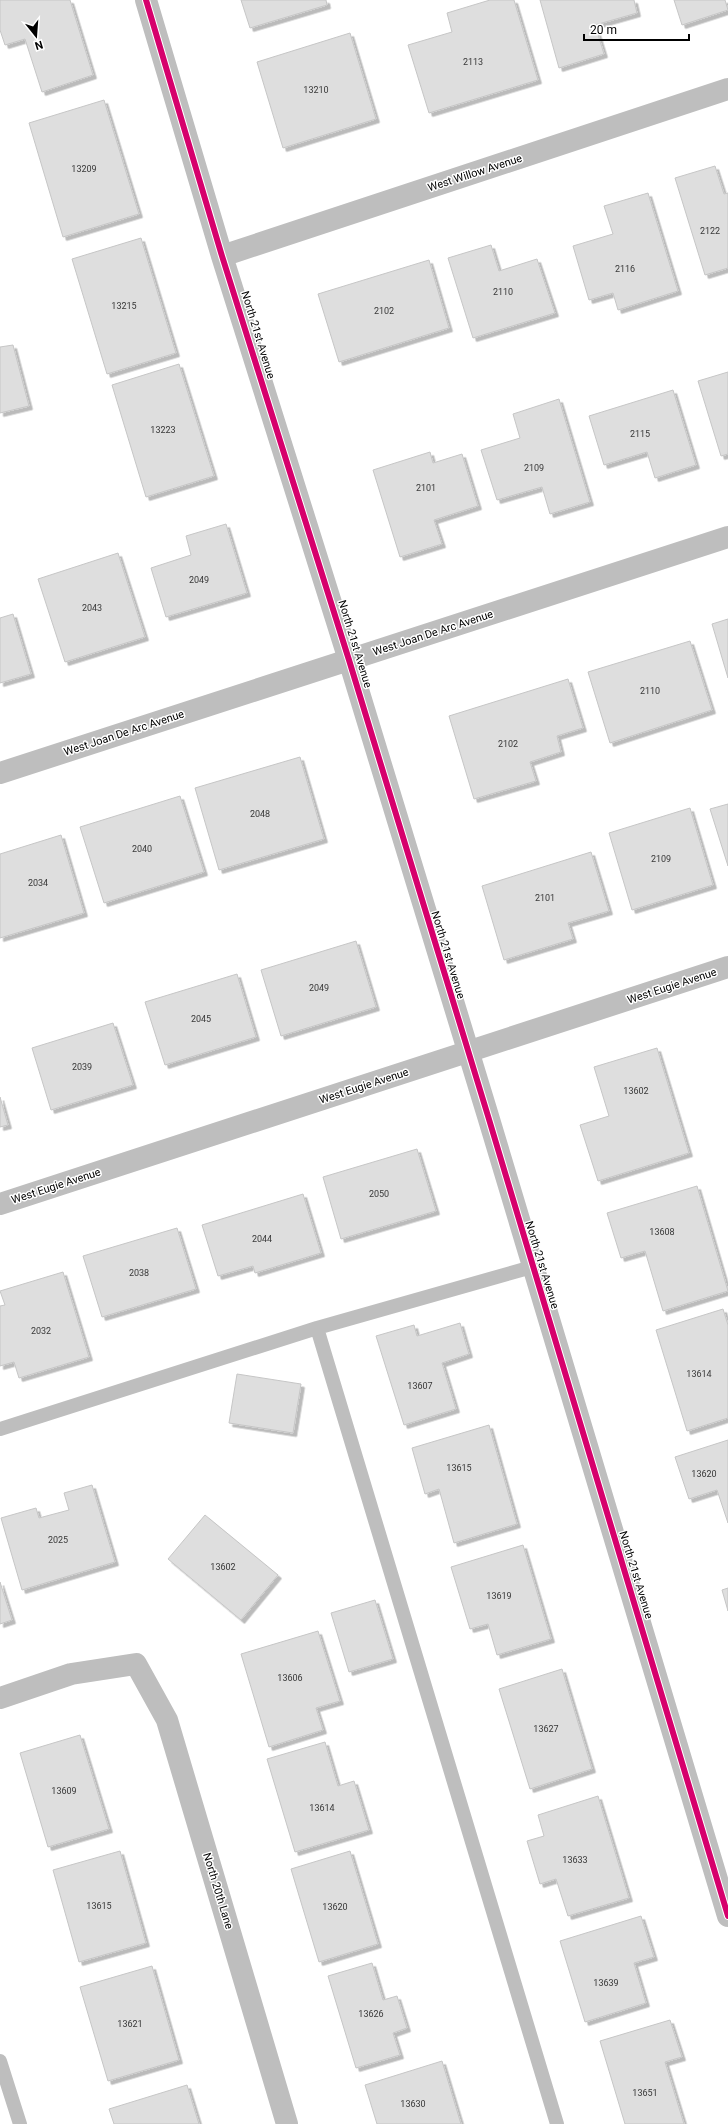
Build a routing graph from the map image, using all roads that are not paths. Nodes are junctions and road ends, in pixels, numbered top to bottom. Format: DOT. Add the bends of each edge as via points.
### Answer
graph roads {
  1 [pos="146,0"];
  2 [pos="728,89"];
  3 [pos="222,256"];
  4 [pos="728,537"];
  5 [pos="349,660"];
  6 [pos="0,772"];
  7 [pos="728,968"];
  8 [pos="468,1052"];
  9 [pos="0,1204"];
  10 [pos="532,1267"];
  11 [pos="317,1328"];
  12 [pos="0,1429"];
  13 [pos="0,1698"];
  14 [pos="728,1916"];
  15 [pos="0,2061"];
  16 [pos="20,2124"];
  17 [pos="288,2124"];
  18 [pos="557,2124"];
  1 -- 3 [label="street, North 21st Avenue"];
  2 -- 3 [label="street, West Willow Avenue"];
  3 -- 5 [label="street, North 21st Avenue"];
  4 -- 5 [label="street, West Joan De Arc Avenue"];
  5 -- 6 [label="street, West Joan De Arc Avenue"];
  5 -- 8 [label="street, North 21st Avenue"];
  7 -- 8 [label="street, West Eugie Avenue"];
  8 -- 9 [label="street, West Eugie Avenue"];
  8 -- 10 [label="street, North 21st Avenue"];
  10 -- 11 [label="lane"];
  10 -- 14 [label="street, North 21st Avenue"];
  11 -- 12 [label="lane"];
  11 -- 18 [label="lane"];
  13 -- 17 [label="street, North 20th Lane" via="71,1674 136,1664 167,1720"];
  15 -- 16 [label="lane"];
}
